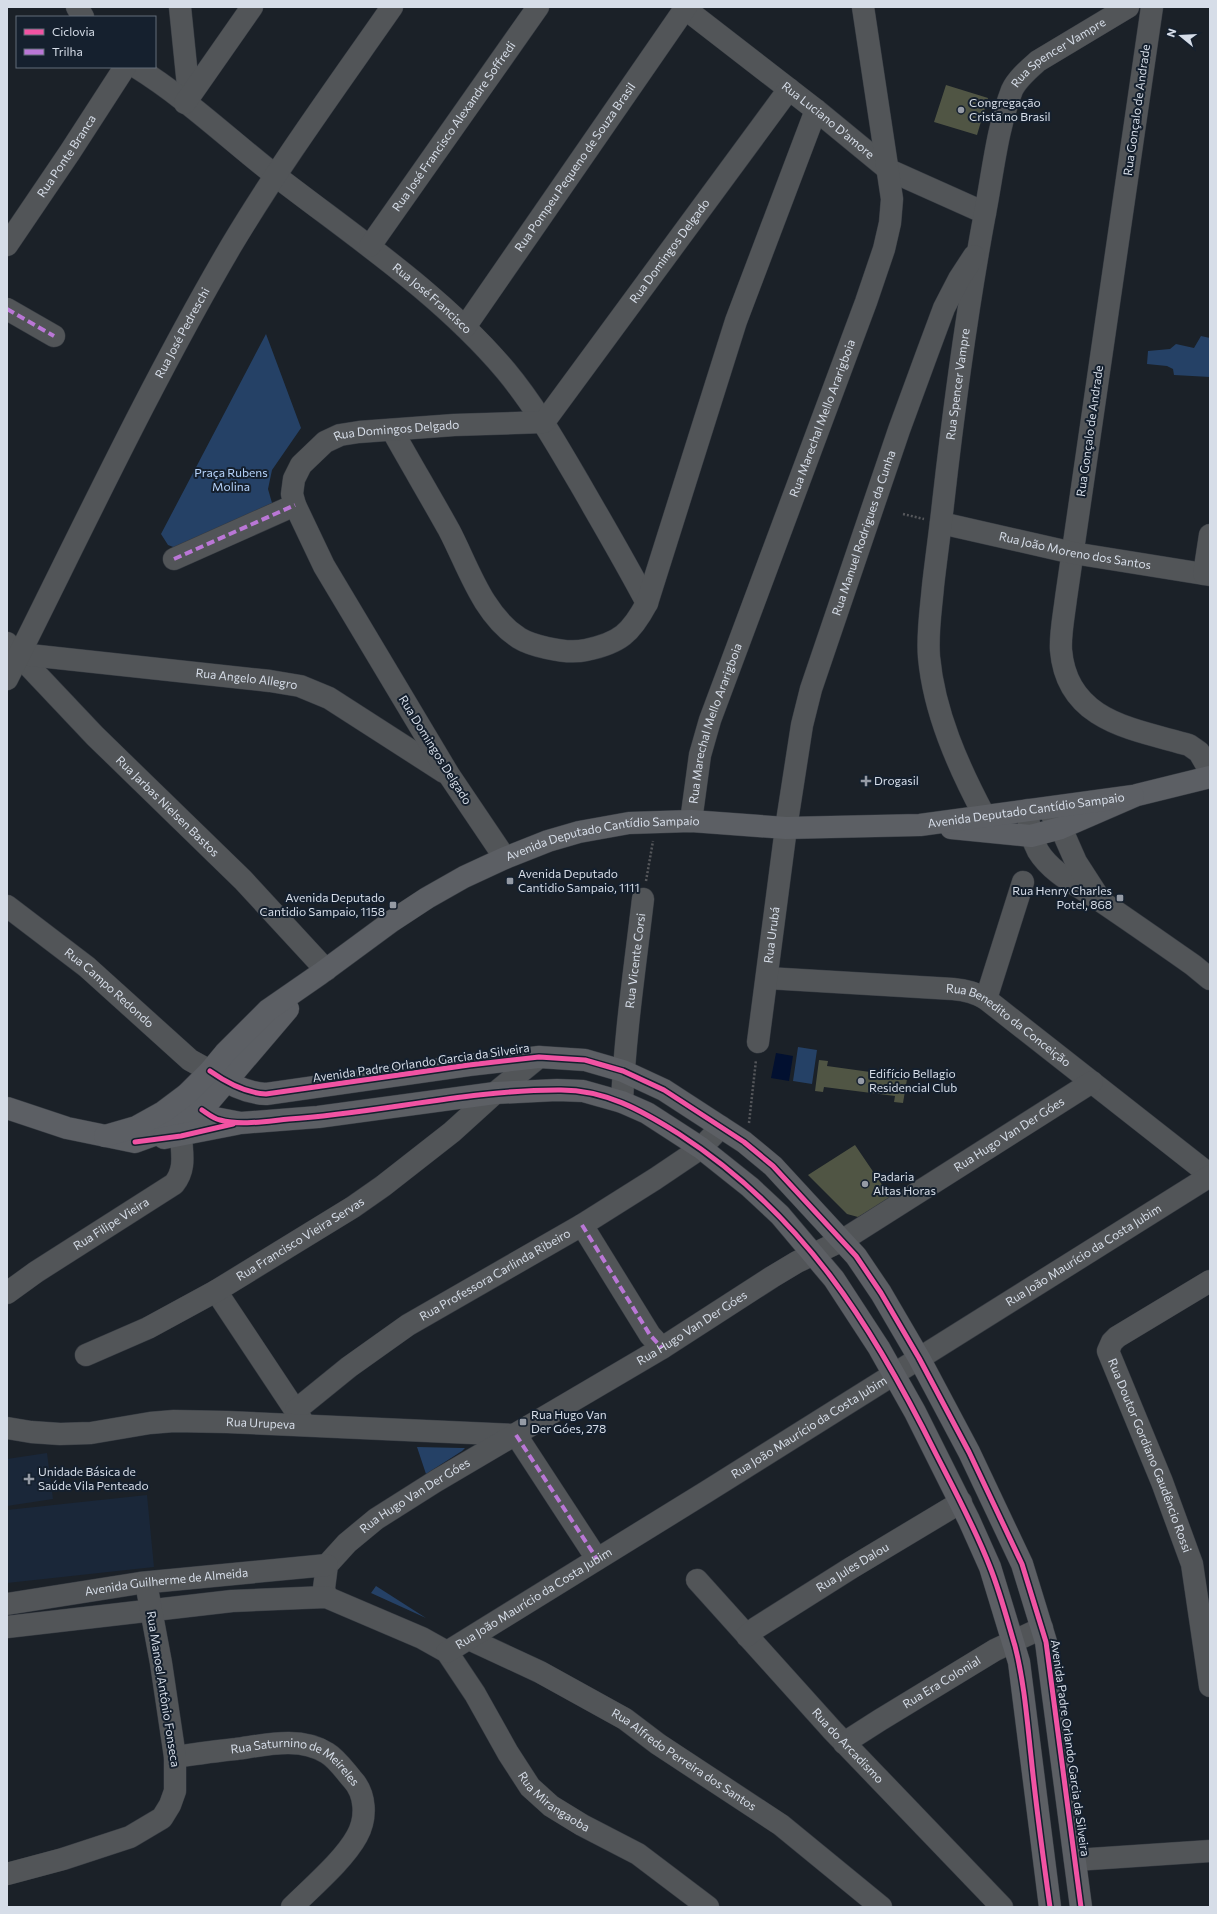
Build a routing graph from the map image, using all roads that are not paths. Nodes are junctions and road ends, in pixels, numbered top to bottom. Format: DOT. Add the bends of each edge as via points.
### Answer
graph roads {
  1 [pos="77,7"];
  2 [pos="180,7"];
  3 [pos="252,7"];
  4 [pos="392,7"];
  5 [pos="538,7"];
  6 [pos="863,7"];
  7 [pos="1128,7"];
  8 [pos="1152,7"];
  9 [pos="685,8"];
  10 [pos="82,16"];
  11 [pos="124,68"];
  12 [pos="138,68"];
  13 [pos="789,89"];
  14 [pos="187,99"];
  15 [pos="816,110"];
  16 [pos="889,170"];
  17 [pos="275,175"];
  18 [pos="985,213"];
  19 [pos="7,245"];
  20 [pos="370,246"];
  21 [pos="978,250"];
  22 [pos="7,309"];
  23 [pos="465,327"];
  24 [pos="54,336"];
  25 [pos="544,422"];
  26 [pos="392,430"];
  27 [pos="295,506"];
  28 [pos="941,523"];
  29 [pos="1210,535"];
  30 [pos="1072,554"];
  31 [pos="174,559"];
  32 [pos="1207,575"];
  33 [pos="647,603"];
  34 [pos="13,649"];
  35 [pos="7,679"];
  36 [pos="1210,771"];
  37 [pos="449,775"];
  38 [pos="1210,776"];
  39 [pos="1133,796"];
  40 [pos="1037,808"];
  41 [pos="984,815"];
  42 [pos="691,821"];
  43 [pos="920,825"];
  44 [pos="786,828"];
  45 [pos="1061,828"];
  46 [pos="1031,836"];
  47 [pos="505,858"];
  48 [pos="1023,882"];
  49 [pos="643,900"];
  50 [pos="1101,901"];
  51 [pos="7,906"];
  52 [pos="323,972"];
  53 [pos="767,978"];
  54 [pos="1210,979"];
  55 [pos="986,998"];
  56 [pos="758,1042"];
  57 [pos="540,1057"];
  58 [pos="623,1071"];
  59 [pos="218,1077"];
  60 [pos="1092,1082"];
  61 [pos="495,1093"];
  62 [pos="187,1094"];
  63 [pos="622,1102"];
  64 [pos="7,1109"];
  65 [pos="202,1110"];
  66 [pos="241,1122"];
  67 [pos="721,1127"];
  68 [pos="105,1136"];
  69 [pos="181,1136"];
  70 [pos="135,1142"];
  71 [pos="701,1148"];
  72 [pos="1210,1176"];
  73 [pos="582,1225"];
  74 [pos="843,1240"];
  75 [pos="814,1255"];
  76 [pos="1210,1281"];
  77 [pos="216,1291"];
  78 [pos="7,1292"];
  79 [pos="662,1348"];
  80 [pos="86,1354"];
  81 [pos="919,1358"];
  82 [pos="894,1374"];
  83 [pos="301,1418"];
  84 [pos="7,1428"];
  85 [pos="516,1435"];
  86 [pos="961,1502"];
  87 [pos="597,1559"];
  88 [pos="327,1565"];
  89 [pos="697,1580"];
  90 [pos="146,1583"];
  91 [pos="326,1597"];
  92 [pos="7,1604"];
  93 [pos="151,1611"];
  94 [pos="7,1627"];
  95 [pos="1042,1628"];
  96 [pos="747,1636"];
  97 [pos="469,1639"];
  98 [pos="1013,1641"];
  99 [pos="447,1652"];
  100 [pos="1210,1686"];
  101 [pos="844,1743"];
  102 [pos="176,1757"];
  103 [pos="1210,1851"];
  104 [pos="1075,1860"];
  105 [pos="7,1874"];
  106 [pos="1045,1904"];
  107 [pos="292,1907"];
  108 [pos="708,1907"];
  109 [pos="881,1907"];
  110 [pos="1002,1907"];
  111 [pos="1081,1907"];
  1 -- 10 [label="street"];
  2 -- 14 [label="street"];
  3 -- 14 [label="street"];
  4 -- 17 [label="street, Rua José Pedreschi"];
  5 -- 20 [label="street, Rua José Francisco Alexandre Soffredi"];
  6 -- 16 [label="street, Rua Marechal Mello Ararigboia"];
  7 -- 18 [label="street, Rua Spencer Vampre" via="1038,61 1025,72 1013,88 999,138"];
  8 -- 30 [label="street, Rua Gonçalo de Andrade"];
  9 -- 13 [label="street, Rua Luciano D'amore"];
  9 -- 23 [label="street, Rua Pompeu Pequeno de Souza Brasil"];
  11 -- 19 [label="street, Rua Ponte Branca"];
  12 -- 14 [label="street, Rua José Francisco"];
  13 -- 15 [label="street, Rua Luciano D'amore"];
  13 -- 25 [label="street, Rua Domingos Delgado"];
  14 -- 17 [label="street, Rua José Francisco"];
  15 -- 16 [label="street, Rua Luciano D'amore"];
  15 -- 33 [label="street" via="736,321"];
  16 -- 18 [label="street, Rua Luciano D'amore"];
  16 -- 42 [label="street, Rua Marechal Mello Ararigboia" via="892,199 884,249 710,720 700,755"];
  17 -- 20 [label="street, Rua José Francisco"];
  17 -- 34 [label="street, Rua José Pedreschi" via="231,247 87,517"];
  18 -- 21 [label="street, Rua Spencer Vampre"];
  20 -- 23 [label="street, Rua José Francisco"];
  21 -- 28 [label="street, Rua Spencer Vampre" via="949,447"];
  21 -- 44 [label="street, Rua Manuel Rodrigues da Cunha" via="959,278 944,308 825,644 802,726"];
  22 -- 24 [label="street"];
  23 -- 25 [label="street, Rua José Francisco" via="505,371"];
  25 -- 26 [label="street, Rua Domingos Delgado"];
  25 -- 33 [label="street, Rua José Francisco"];
  26 -- 27 [label="street, Rua Domingos Delgado" via="340,435 325,442 301,465 294,479 292,494"];
  26 -- 33 [label="street" via="449,530 484,600 503,625 519,638 560,651 579,652 598,648 627,633"];
  27 -- 31 [label="street"];
  27 -- 37 [label="street, Rua Domingos Delgado" via="324,566"];
  28 -- 30 [label="street, Rua João Moreno dos Santos"];
  28 -- 41 [label="street, Rua Spencer Vampre" via="930,619 929,654 932,685 948,736"];
  29 -- 32 [label="street"];
  30 -- 32 [label="street, Rua João Moreno dos Santos"];
  30 -- 36 [label="street, Rua Gonçalo de Andrade" via="1061,650 1067,677 1080,698 1095,712 1116,724 1189,745 1199,752"];
  34 -- 35 [label="street, Rua José Pedreschi"];
  34 -- 37 [label="street, Rua Angelo Allegro" via="300,686 329,698"];
  34 -- 52 [label="street, Rua Jarbas Nielsen Bastos" via="95,736 243,880"];
  37 -- 47 [label="street, Rua Domingos Delgado"];
  38 -- 39 [label="main road, Avenida Deputado Cantídio Sampaio"];
  39 -- 40 [label="main road, Avenida Deputado Cantídio Sampaio"];
  39 -- 45 [label="main road, Avenida Deputado Cantídio Sampaio"];
  40 -- 41 [label="main road, Avenida Deputado Cantídio Sampaio"];
  40 -- 45 [label="street" via="1057,820"];
  40 -- 46 [label="street" via="1028,820"];
  41 -- 43 [label="main road, Avenida Deputado Cantídio Sampaio"];
  42 -- 44 [label="main road, Avenida Deputado Cantídio Sampaio"];
  42 -- 47 [label="main road, Avenida Deputado Cantídio Sampaio" via="606,825"];
  43 -- 44 [label="main road, Avenida Deputado Cantídio Sampaio"];
  43 -- 46 [label="main road, Avenida Deputado Cantídio Sampaio"];
  44 -- 53 [label="street, Rua Urubá"];
  45 -- 46 [label="main road, Avenida Deputado Cantídio Sampaio"];
  45 -- 50 [label="street" via="1076,862"];
  46 -- 50 [label="street" via="1038,852 1050,865"];
  47 -- 52 [label="main road, Avenida Deputado Cantídio Sampaio" via="427,898"];
  48 -- 55 [label="street"];
  49 -- 58 [label="street, Rua Vicente Corsi"];
  50 -- 54 [label="street"];
  51 -- 59 [label="street, Rua Campo Redondo" via="87,968 190,1060"];
  52 -- 59 [label="main road, Avenida Deputado Cantídio Sampaio" via="268,1010 225,1052"];
  53 -- 55 [label="street, Rua Benedito da Conceição" via="966,990"];
  53 -- 56 [label="street, Rua Urubá"];
  55 -- 60 [label="street, Rua Benedito da Conceição"];
  57 -- 58 [label="main road, Avenida Padre Orlando Garcia da Silveira" via="585,1060"];
  57 -- 59 [label="main road, Avenida Padre Orlando Garcia da Silveira" via="266,1094 254,1093"];
  57 -- 61 [label="street, Avenida Padre Orlando Garcia da Silveira"];
  58 -- 63 [label="street, Rua Vicente Corsi"];
  58 -- 67 [label="main road, Avenida Padre Orlando Garcia da Silveira" via="664,1090"];
  59 -- 62 [label="main road, Avenida Deputado Cantídio Sampaio"];
  59 -- 65 [label="main road, Avenida Deputado Cantídio Sampaio"];
  60 -- 72 [label="street, Rua Benedito da Conceição"];
  60 -- 74 [label="street, Rua Hugo Van Der Góes"];
  61 -- 63 [label="main road" via="583,1091"];
  61 -- 66 [label="main road" via="318,1117"];
  61 -- 77 [label="street, Rua Francisco Vieira Servas" via="452,1132 383,1186"];
  62 -- 65 [label="main road"];
  62 -- 68 [label="main road, Avenida Deputado Cantídio Sampaio" via="152,1119 136,1127"];
  63 -- 71 [label="main road" via="647,1113"];
  64 -- 68 [label="main road, Avenida Deputado Cantídio Sampaio" via="66,1128"];
  65 -- 66 [label="main road" via="220,1120"];
  65 -- 70 [label="main road, Avenida Deputado Cantídio Sampaio" via="174,1127"];
  66 -- 69 [label="main road"];
  67 -- 71 [label="street"];
  67 -- 74 [label="main road, Avenida Padre Orlando Garcia da Silveira" via="773,1166"];
  68 -- 70 [label="main road, Avenida Deputado Cantídio Sampaio"];
  69 -- 70 [label="main road"];
  69 -- 78 [label="street, Rua Filipe Vieira" via="183,1166 174,1184"];
  71 -- 73 [label="street, Rua Professora Carlinda Ribeiro"];
  71 -- 75 [label="main road" via="750,1187"];
  72 -- 81 [label="street, Rua João Maurício da Costa Jubim"];
  73 -- 79 [label="street" via="650,1335"];
  73 -- 83 [label="street, Rua Professora Carlinda Ribeiro" via="408,1325 349,1367"];
  74 -- 75 [label="street, Rua Hugo Van Der Góes"];
  74 -- 81 [label="main road, Avenida Padre Orlando Garcia da Silveira" via="881,1293"];
  75 -- 79 [label="street, Rua Hugo Van Der Góes" via="797,1262 740,1296"];
  75 -- 82 [label="main road" via="834,1279"];
  76 -- 100 [label="street, Rua Doutor Gordiano Gaudêncio Rossi" via="1117,1337 1108,1351 1162,1482 1192,1564"];
  77 -- 80 [label="street, Rua Francisco Vieira Servas" via="148,1328"];
  77 -- 83 [label="street"];
  79 -- 85 [label="street, Rua Hugo Van Der Góes"];
  81 -- 82 [label="street, Rua João Maurício da Costa Jubim"];
  81 -- 95 [label="main road, Avenida Padre Orlando Garcia da Silveira" via="1002,1520 1022,1564"];
  82 -- 86 [label="main road"];
  82 -- 87 [label="street, Rua João Maurício da Costa Jubim"];
  83 -- 84 [label="street, Rua Urupeva" via="227,1422 174,1421 91,1433 60,1434"];
  83 -- 85 [label="street, Rua Urupeva"];
  85 -- 87 [label="street"];
  85 -- 88 [label="street, Rua Hugo Van Der Góes" via="376,1519 347,1543"];
  86 -- 96 [label="street, Rua Jules Dalou" via="851,1568"];
  86 -- 98 [label="main road" via="990,1567"];
  87 -- 97 [label="street, Rua João Maurício da Costa Jubim"];
  88 -- 90 [label="street, Avenida Guilherme de Almeida"];
  88 -- 91 [label="street" via="324,1588"];
  89 -- 96 [label="street, Rua do Arcadismo"];
  90 -- 92 [label="street, Avenida Guilherme de Almeida"];
  90 -- 93 [label="street, Rua Manoel Antônio Fonseca"];
  91 -- 93 [label="street, Avenida Guilherme de Almeida" via="232,1601"];
  91 -- 99 [label="street" via="422,1638"];
  93 -- 94 [label="street, Avenida Guilherme de Almeida"];
  93 -- 102 [label="street, Rua Manoel Antônio Fonseca"];
  95 -- 98 [label="street, Rua Era Colonial"];
  95 -- 104 [label="main road, Avenida Padre Orlando Garcia da Silveira"];
  96 -- 101 [label="street, Rua do Arcadismo"];
  97 -- 99 [label="street, Rua João Maurício da Costa Jubim"];
  97 -- 109 [label="street, Rua Alfredo Perreira dos Santos" via="540,1672 625,1719 658,1744 781,1825"];
  98 -- 101 [label="street, Rua Era Colonial"];
  98 -- 106 [label="main road" via="1019,1662"];
  99 -- 108 [label="street, Rua Mirangaoba" via="530,1787 552,1806 576,1821 638,1854"];
  101 -- 110 [label="street, Rua do Arcadismo"];
  102 -- 105 [label="street, Rua Manoel Antônio Fonseca" via="175,1791 162,1818 130,1837"];
  102 -- 107 [label="street, Rua Saturnino de Meireles" via="277,1743 294,1743 320,1749 329,1754 356,1783 362,1795 363,1807 362,1824 358,1835 342,1856"];
  103 -- 104 [label="street"];
  104 -- 111 [label="main road, Avenida Padre Orlando Garcia da Silveira"];
}
